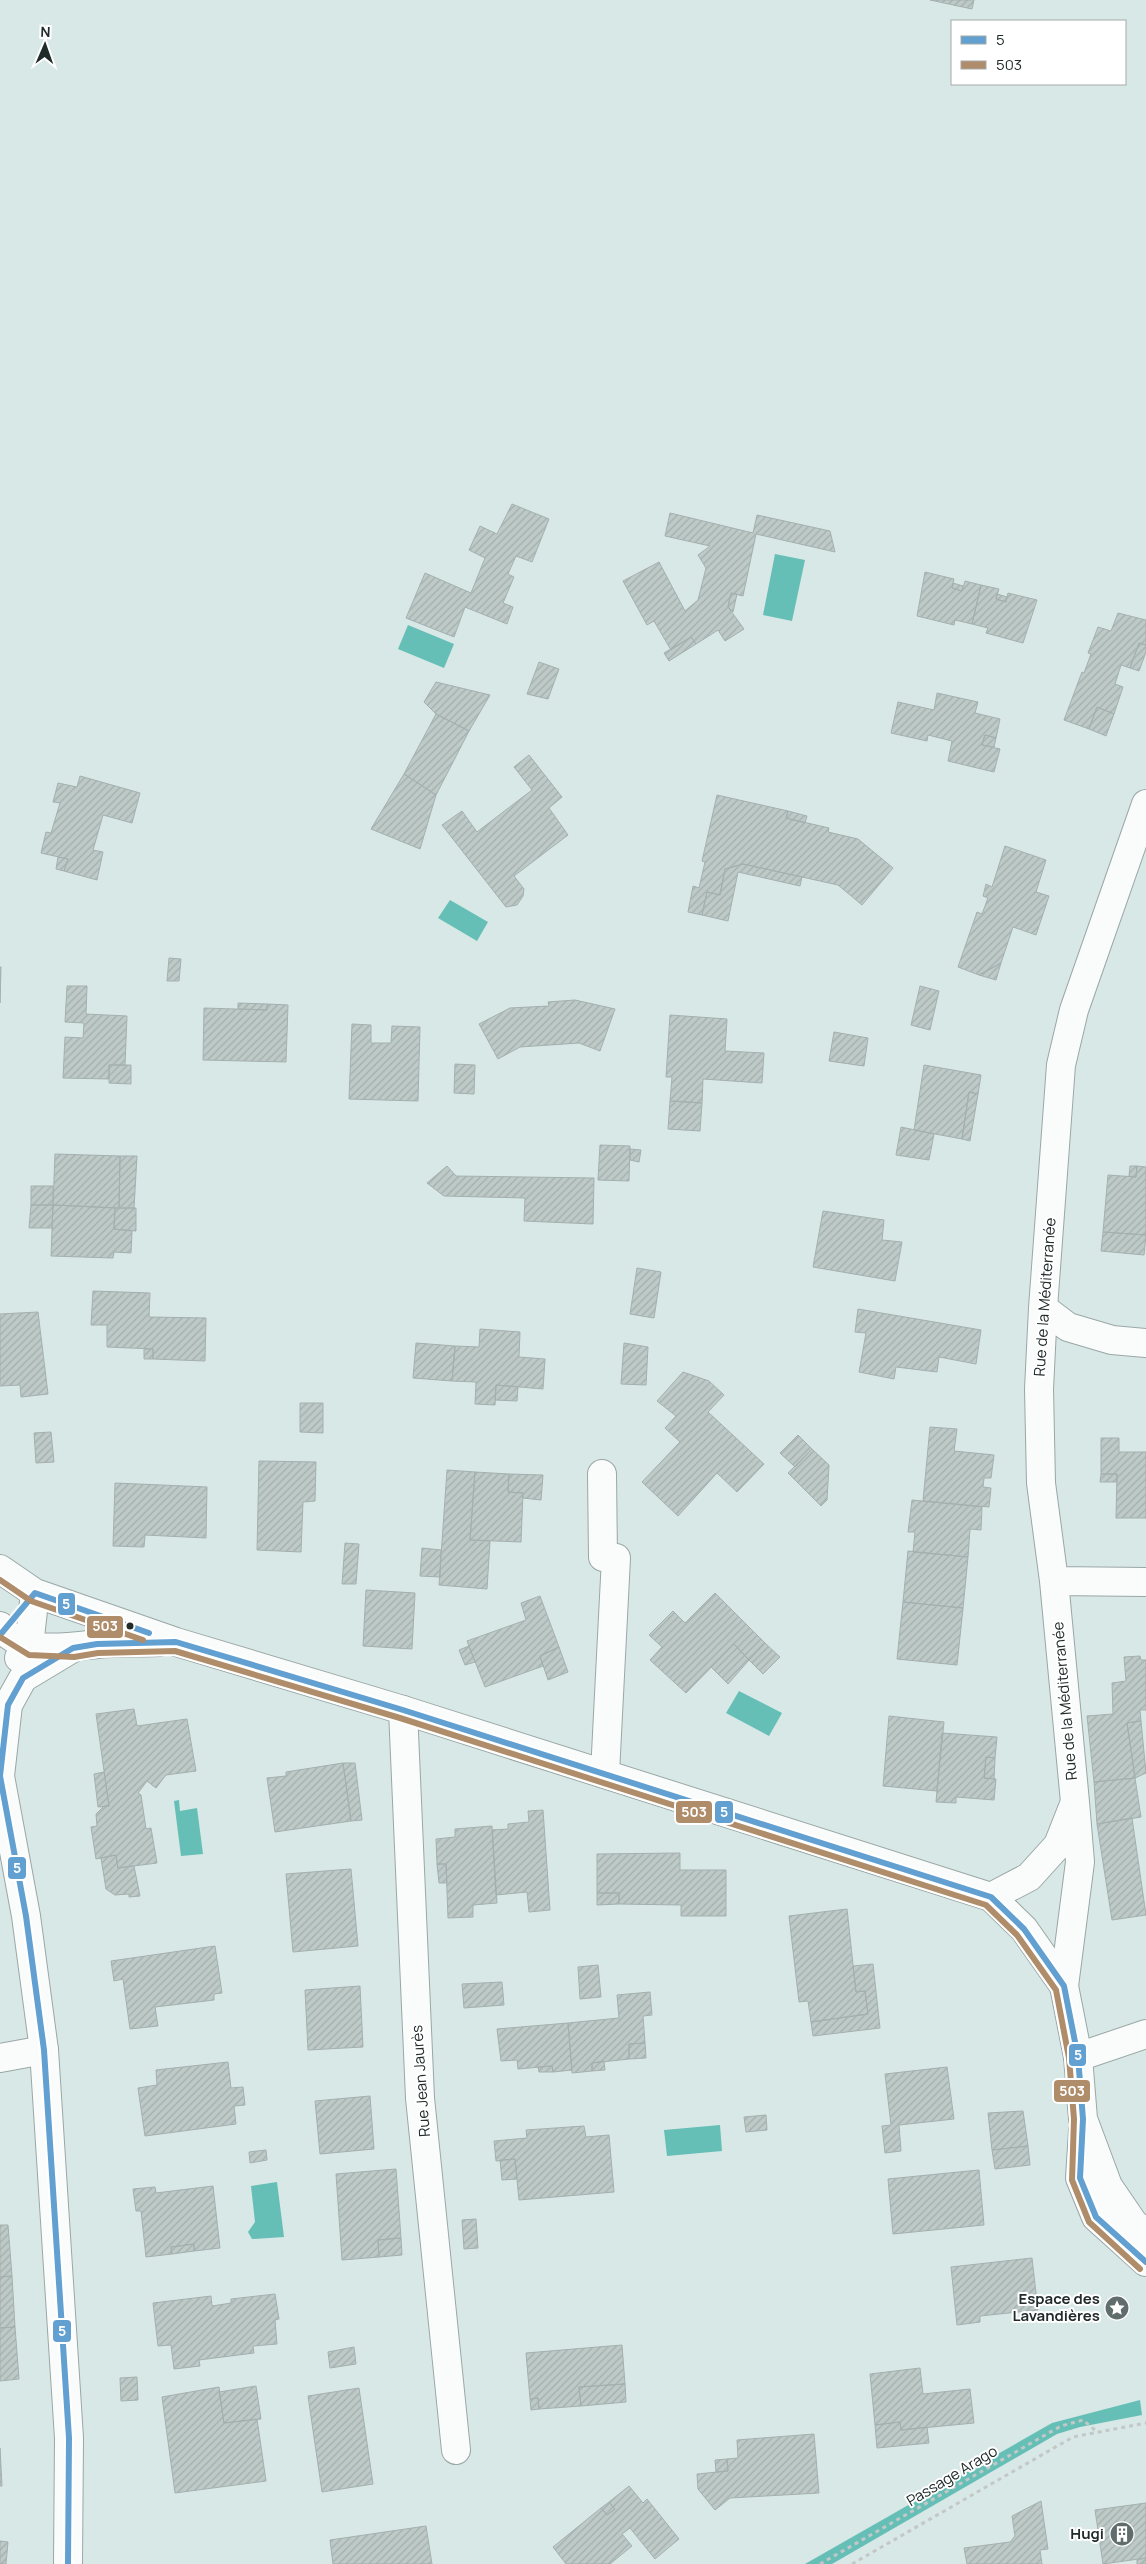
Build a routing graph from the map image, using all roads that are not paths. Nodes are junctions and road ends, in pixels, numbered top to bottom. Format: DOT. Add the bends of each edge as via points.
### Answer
graph roads {
  1 [pos="1146,804"];
  2 [pos="1044,1308"];
  3 [pos="1146,1343"];
  4 [pos="602,1474"];
  5 [pos="0,1569"];
  6 [pos="1054,1581"];
  7 [pos="1146,1582"];
  8 [pos="35,1594"];
  9 [pos="1,1630"];
  10 [pos="176,1642"];
  11 [pos="29,1646"];
  12 [pos="73,1648"];
  13 [pos="8,1705"];
  14 [pos="403,1710"];
  15 [pos="604,1773"];
  16 [pos="0,1776"];
  17 [pos="1075,1802"];
  18 [pos="991,1897"];
  19 [pos="1064,1986"];
  20 [pos="1146,2034"];
  21 [pos="44,2050"];
  22 [pos="1078,2057"];
  23 [pos="0,2058"];
  24 [pos="1083,2119"];
  25 [pos="1146,2232"];
  26 [pos="1146,2262"];
  27 [pos="456,2450"];
  28 [pos="68,2564"];
  1 -- 2 [label="main road, Rue de la Méditerranée" via="1074,1010 1061,1066"];
  2 -- 3 [label="main road" via="1068,1327 1112,1340"];
  2 -- 6 [label="main road, Rue de la Méditerranée" via="1039,1389 1041,1483"];
  4 -- 15 [label="main road" via="603,1557 616,1558"];
  5 -- 8 [label="main road"];
  6 -- 7 [label="main road"];
  6 -- 17 [label="main road, Rue de la Méditerranée"];
  8 -- 9 [label="main road"];
  8 -- 10 [label="main road"];
  8 -- 11 [label="main road"];
  9 -- 11 [label="main road"];
  10 -- 12 [label="main road" via="97,1644"];
  10 -- 14 [label="main road"];
  11 -- 12 [label="main road"];
  11 -- 13 [label="main road" via="5,1675"];
  12 -- 13 [label="main road" via="23,1678"];
  13 -- 16 [label="main road"];
  14 -- 15 [label="main road"];
  14 -- 27 [label="main road, Rue Jean Jaurès" via="420,2098"];
  15 -- 18 [label="main road"];
  16 -- 21 [label="main road" via="26,1916"];
  17 -- 18 [label="main road, Rue de la Méditerranée" via="1058,1844 1029,1877"];
  17 -- 19 [label="main road, Rue de la Méditerranée" via="1080,1862"];
  18 -- 19 [label="main road" via="1024,1929"];
  19 -- 22 [label="main road"];
  20 -- 22 [label="main road"];
  21 -- 23 [label="main road"];
  21 -- 28 [label="main road" via="69,2438"];
  22 -- 24 [label="main road"];
  24 -- 25 [label="main road" via="1108,2186 1134,2224"];
  24 -- 26 [label="main road" via="1080,2178 1096,2217"];
}
